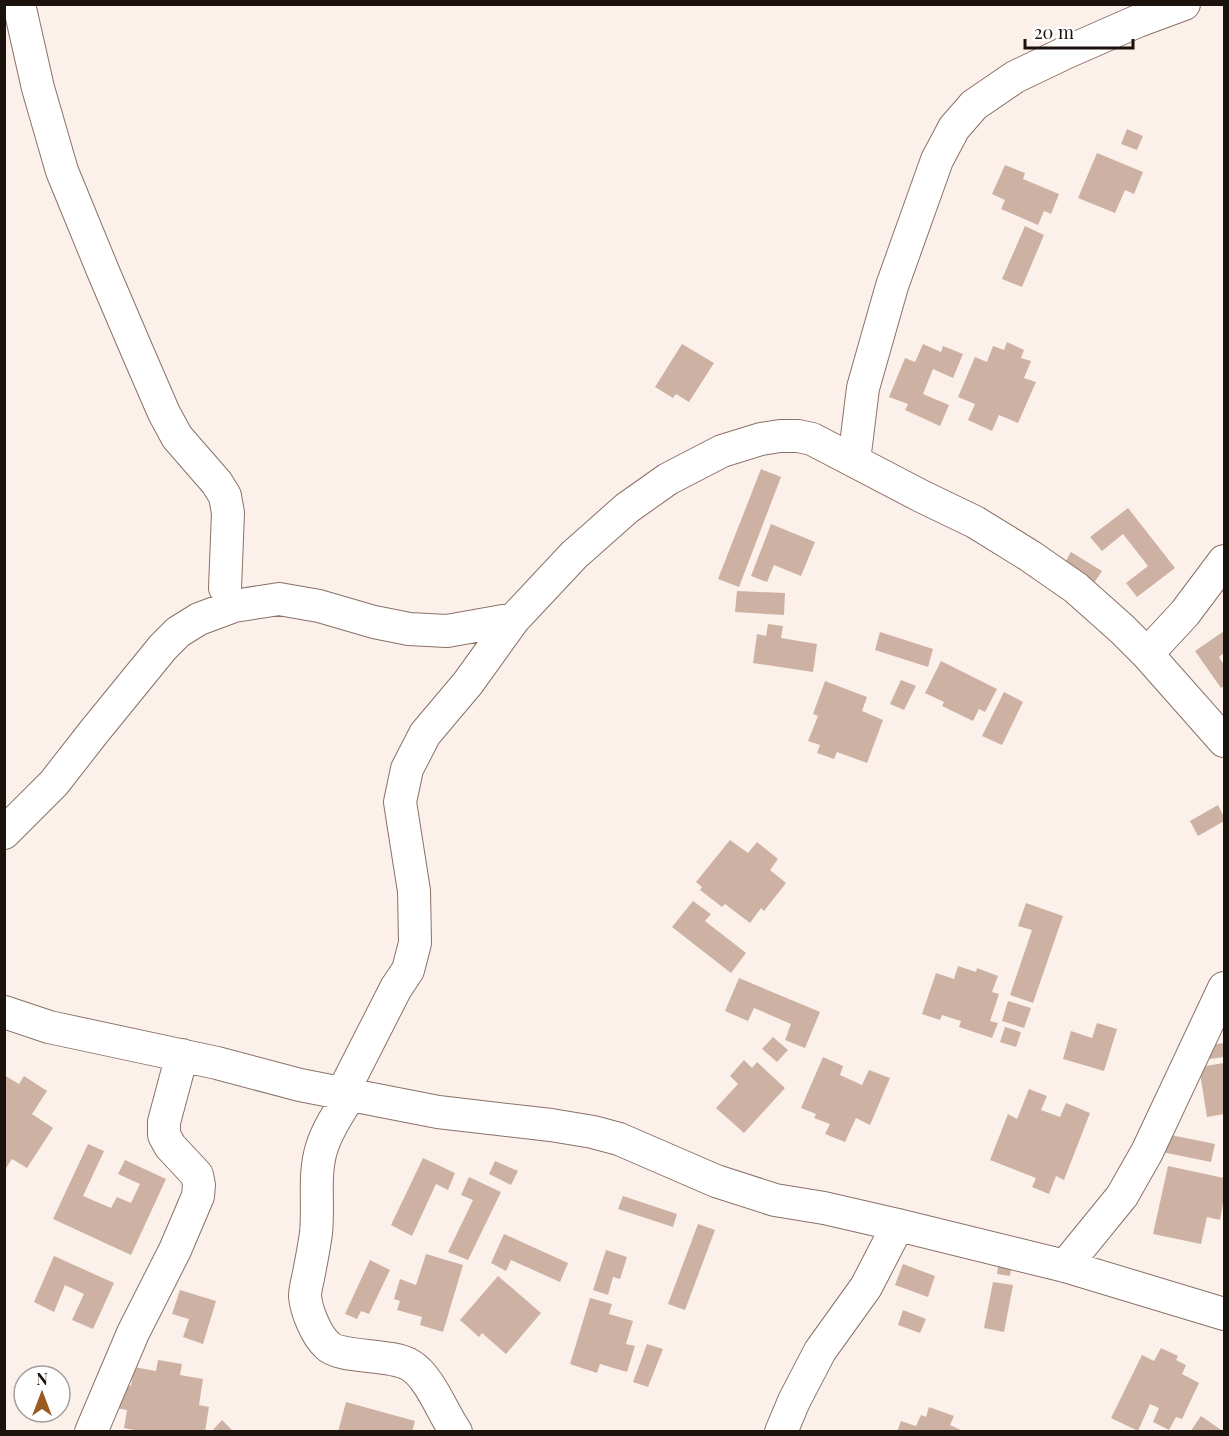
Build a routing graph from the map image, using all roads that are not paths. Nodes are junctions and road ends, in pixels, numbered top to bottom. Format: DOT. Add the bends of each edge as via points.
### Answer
graph roads {
  1 [pos="19,4"];
  2 [pos="1168,7"];
  3 [pos="854,461"];
  4 [pos="1224,561"];
  5 [pos="225,588"];
  6 [pos="514,619"];
  7 [pos="1147,654"];
  8 [pos="1224,741"];
  9 [pos="4,834"];
  10 [pos="1224,988"];
  11 [pos="4,1012"];
  12 [pos="182,1055"];
  13 [pos="346,1094"];
  14 [pos="898,1225"];
  15 [pos="1065,1266"];
  16 [pos="1224,1314"];
  17 [pos="91,1431"];
  18 [pos="456,1431"];
  19 [pos="781,1431"];
  1 -- 5 [label="street" via="62,171 99,261 177,437 225,496"];
  2 -- 3 [label="street" via="1016,77 974,105 954,128 937,160 892,286 863,388"];
  3 -- 6 [label="street" via="820,442 798,436 761,439 722,451 668,479 627,508 574,555"];
  3 -- 7 [label="street" via="975,522 1030,556 1076,588"];
  4 -- 7 [label="street" via="1185,613"];
  6 -- 9 [label="street" via="447,631 409,629 279,599 234,606 199,619 163,647 54,783"];
  6 -- 13 [label="street" via="424,735 407,769 400,802 414,891 415,943 408,970"];
  7 -- 8 [label="street"];
  10 -- 15 [label="street" via="1147,1152 1122,1196"];
  11 -- 12 [label="street" via="50,1027"];
  12 -- 13 [label="street"];
  12 -- 17 [label="street" via="164,1122 165,1135 197,1175 198,1196"];
  13 -- 14 [label="street" via="438,1112 593,1132 776,1200"];
  13 -- 18 [label="street" via="321,1147 317,1167 318,1212 305,1294 311,1318 328,1347 410,1365 423,1377"];
  14 -- 15 [label="street"];
  14 -- 19 [label="street" via="866,1287 820,1351"];
  15 -- 16 [label="street"];
}
